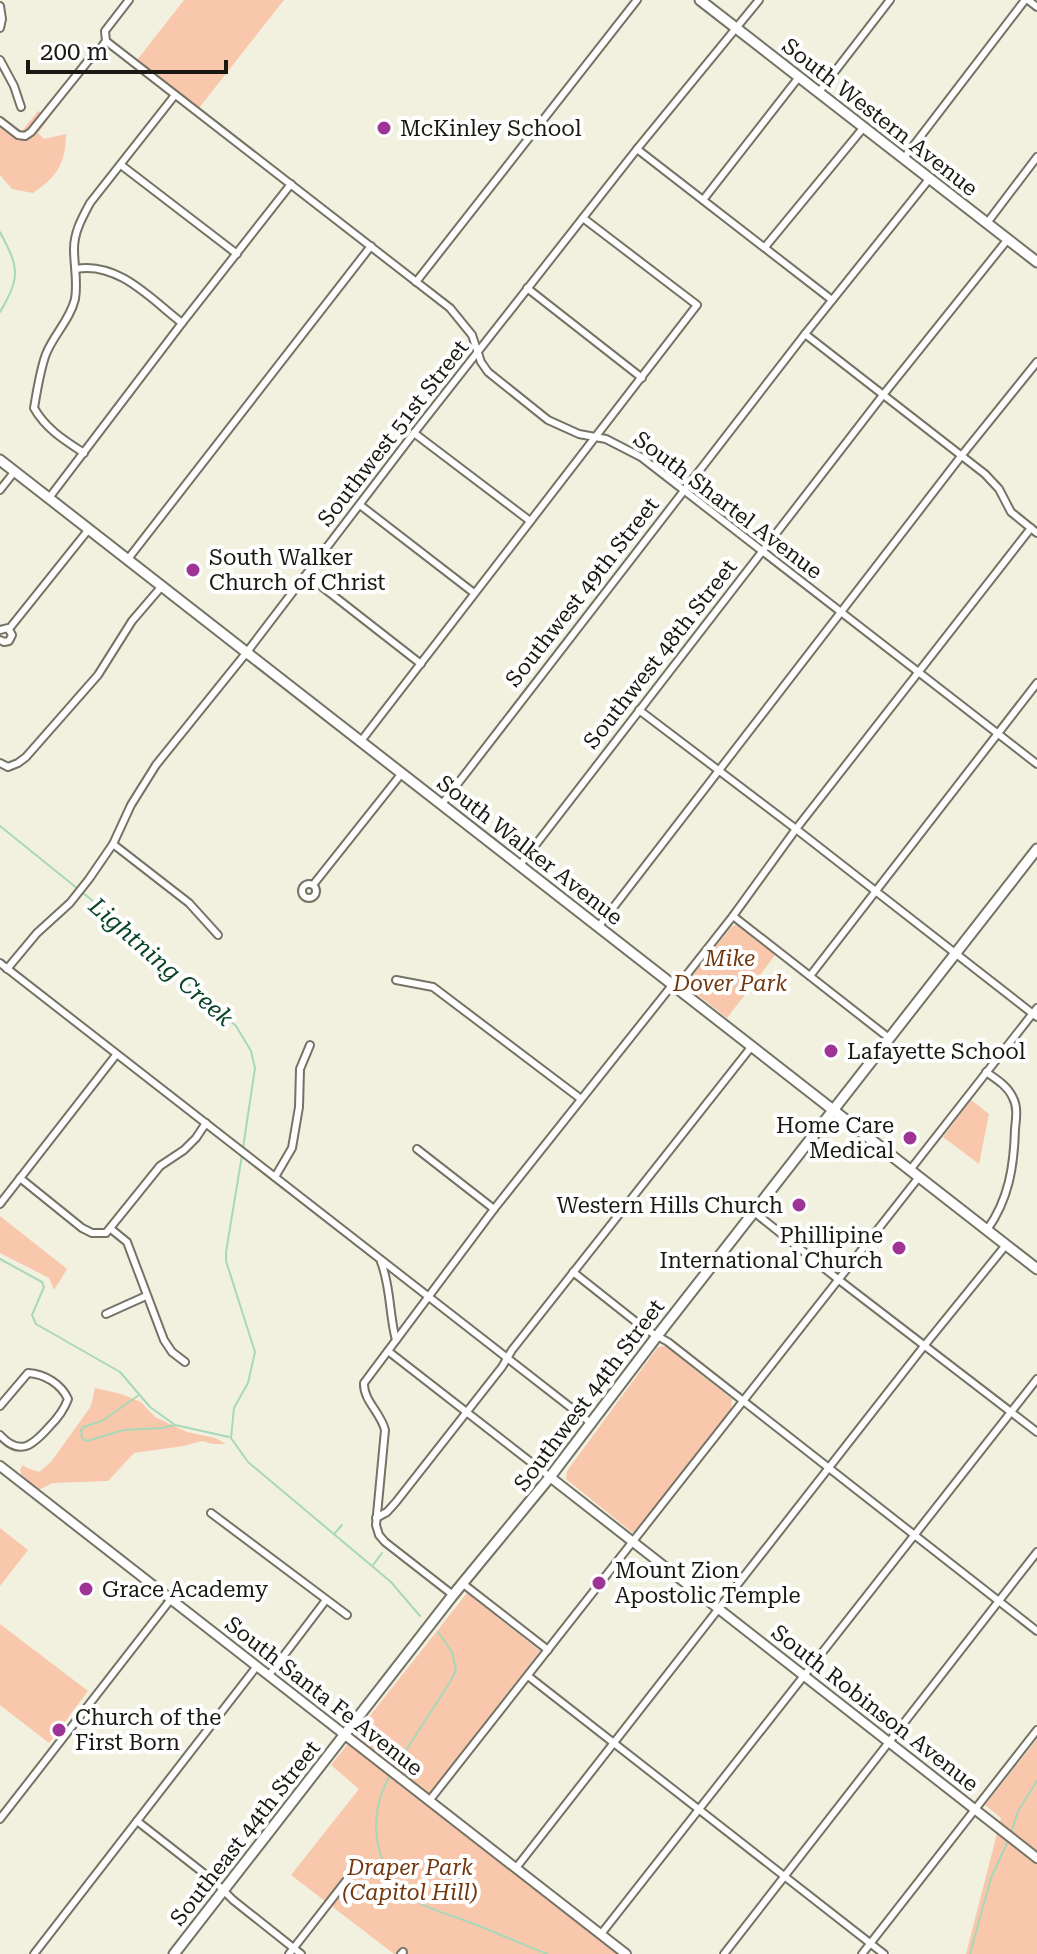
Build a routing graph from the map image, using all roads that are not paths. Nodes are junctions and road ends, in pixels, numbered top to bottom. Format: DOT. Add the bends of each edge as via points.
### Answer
graph roads {
  1 [pos="637,0"];
  2 [pos="700,0"];
  3 [pos="759,0"];
  4 [pos="890,0"];
  5 [pos="1026,0"];
  6 [pos="127,1"];
  7 [pos="0,6"];
  8 [pos="1037,7"];
  9 [pos="0,28"];
  10 [pos="736,28"];
  11 [pos="106,41"];
  12 [pos="0,60"];
  13 [pos="799,76"];
  14 [pos="819,92"];
  15 [pos="175,95"];
  16 [pos="21,107"];
  17 [pos="0,121"];
  18 [pos="864,127"];
  19 [pos="637,149"];
  20 [pos="1037,157"];
  21 [pos="904,158"];
  22 [pos="121,165"];
  23 [pos="930,178"];
  24 [pos="291,184"];
  25 [pos="703,200"];
  26 [pos="583,218"];
  27 [pos="987,223"];
  28 [pos="1008,239"];
  29 [pos="371,246"];
  30 [pos="765,247"];
  31 [pos="237,254"];
  32 [pos="1037,262"];
  33 [pos="76,269"];
  34 [pos="416,282"];
  35 [pos="527,288"];
  36 [pos="832,300"];
  37 [pos="182,323"];
  38 [pos="805,334"];
  39 [pos="477,352"];
  40 [pos="1037,362"];
  41 [pos="642,378"];
  42 [pos="883,395"];
  43 [pos="414,433"];
  44 [pos="595,437"];
  45 [pos="84,453"];
  46 [pos="962,455"];
  47 [pos="0,460"];
  48 [pos="15,471"];
  49 [pos="0,490"];
  50 [pos="683,490"];
  51 [pos="49,498"];
  52 [pos="360,505"];
  53 [pos="530,521"];
  54 [pos="89,529"];
  55 [pos="1034,530"];
  56 [pos="762,552"];
  57 [pos="128,559"];
  58 [pos="307,575"];
  59 [pos="162,586"];
  60 [pos="474,593"];
  61 [pos="841,613"];
  62 [pos="9,629"];
  63 [pos="0,630"];
  64 [pos="0,640"];
  65 [pos="247,652"];
  66 [pos="421,664"];
  67 [pos="918,673"];
  68 [pos="1037,683"];
  69 [pos="639,710"];
  70 [pos="998,734"];
  71 [pos="361,741"];
  72 [pos="0,763"];
  73 [pos="1037,764"];
  74 [pos="718,770"];
  75 [pos="402,773"];
  76 [pos="442,804"];
  77 [pos="796,829"];
  78 [pos="113,844"];
  79 [pos="1037,849"];
  80 [pos="520,865"];
  81 [pos="313,885"];
  82 [pos="876,891"];
  83 [pos="733,916"];
  84 [pos="599,926"];
  85 [pos="218,935"];
  86 [pos="956,953"];
  87 [pos="0,963"];
  88 [pos="7,969"];
  89 [pos="810,976"];
  90 [pos="396,980"];
  91 [pos="675,986"];
  92 [pos="1036,1013"];
  93 [pos="889,1038"];
  94 [pos="310,1045"];
  95 [pos="752,1045"];
  96 [pos="116,1055"];
  97 [pos="986,1072"];
  98 [pos="581,1099"];
  99 [pos="834,1110"];
  100 [pos="206,1123"];
  101 [pos="417,1149"];
  102 [pos="910,1170"];
  103 [pos="275,1177"];
  104 [pos="919,1177"];
  105 [pos="20,1178"];
  106 [pos="0,1204"];
  107 [pos="494,1209"];
  108 [pos="754,1212"];
  109 [pos="111,1229"];
  110 [pos="987,1230"];
  111 [pos="1006,1245"];
  112 [pos="380,1258"];
  113 [pos="1037,1269"];
  114 [pos="573,1272"];
  115 [pos="839,1280"];
  116 [pos="146,1296"];
  117 [pos="430,1297"];
  118 [pos="106,1314"];
  119 [pos="657,1336"];
  120 [pos="396,1340"];
  121 [pos="924,1346"];
  122 [pos="388,1351"];
  123 [pos="507,1358"];
  124 [pos="185,1362"];
  125 [pos="1037,1379"];
  126 [pos="743,1401"];
  127 [pos="0,1406"];
  128 [pos="1011,1411"];
  129 [pos="467,1412"];
  130 [pos="592,1424"];
  131 [pos="1037,1432"];
  132 [pos="0,1435"];
  133 [pos="6,1442"];
  134 [pos="0,1450"];
  135 [pos="0,1466"];
  136 [pos="828,1468"];
  137 [pos="550,1477"];
  138 [pos="211,1513"];
  139 [pos="376,1518"];
  140 [pos="914,1535"];
  141 [pos="633,1542"];
  142 [pos="1037,1552"];
  143 [pos="462,1583"];
  144 [pos="453,1595"];
  145 [pos="171,1599"];
  146 [pos="326,1600"];
  147 [pos="999,1601"];
  148 [pos="719,1608"];
  149 [pos="347,1615"];
  150 [pos="1037,1631"];
  151 [pos="548,1650"];
  152 [pos="257,1666"];
  153 [pos="269,1675"];
  154 [pos="804,1675"];
  155 [pos="528,1676"];
  156 [pos="1037,1730"];
  157 [pos="344,1733"];
  158 [pos="889,1742"];
  159 [pos="614,1743"];
  160 [pos="429,1801"];
  161 [pos="699,1809"];
  162 [pos="975,1809"];
  163 [pos="0,1819"];
  164 [pos="137,1821"];
  165 [pos="1037,1858"];
  166 [pos="516,1868"];
  167 [pos="785,1876"];
  168 [pos="349,1877"];
  169 [pos="223,1890"];
  170 [pos="601,1934"];
  171 [pos="870,1943"];
  172 [pos="291,1951"];
  173 [pos="624,1952"];
  174 [pos="34,1954"];
  175 [pos="174,1954"];
  176 [pos="301,1954"];
  177 [pos="724,1954"];
  178 [pos="862,1954"];
  179 [pos="884,1954"];
  1 -- 34 [label="street"];
  2 -- 10 [label="main road, South Western Avenue"];
  3 -- 10 [label="street, Southwest 51st Street"];
  4 -- 14 [label="street"];
  5 -- 8 [label="street"];
  5 -- 21 [label="street"];
  6 -- 11 [label="street" via="105,31"];
  7 -- 9 [label="street"];
  10 -- 13 [label="main road, South Western Avenue"];
  10 -- 19 [label="street, Southwest 51st Street"];
  11 -- 15 [label="street, South Shartel Avenue"];
  11 -- 17 [label="street" via="31,132 18,135"];
  12 -- 16 [label="street"];
  13 -- 14 [label="main road, South Western Avenue"];
  13 -- 25 [label="street"];
  14 -- 18 [label="main road, South Western Avenue"];
  15 -- 22 [label="street"];
  15 -- 24 [label="street, South Shartel Avenue"];
  18 -- 21 [label="main road, South Western Avenue"];
  18 -- 30 [label="street"];
  19 -- 25 [label="street"];
  19 -- 26 [label="street, Southwest 51st Street"];
  20 -- 27 [label="street"];
  21 -- 23 [label="main road, South Western Avenue"];
  22 -- 31 [label="street"];
  22 -- 33 [label="street" via="80,221"];
  23 -- 27 [label="main road, South Western Avenue"];
  23 -- 36 [label="street, Southwest 49th Street"];
  24 -- 29 [label="street, South Shartel Avenue"];
  24 -- 31 [label="street"];
  25 -- 30 [label="street"];
  26 -- 35 [label="street, Southwest 51st Street"];
  26 -- 41 [label="street" via="697,305"];
  27 -- 28 [label="main road, South Western Avenue"];
  28 -- 32 [label="main road, South Western Avenue"];
  28 -- 42 [label="street, Southwest 48th Street"];
  29 -- 34 [label="street, South Shartel Avenue"];
  29 -- 57 [label="street"];
  30 -- 36 [label="street"];
  31 -- 37 [label="street"];
  33 -- 37 [label="street" via="116,274"];
  33 -- 45 [label="street" via="71,312 46,354 34,408 52,432"];
  34 -- 39 [label="street, South Shartel Avenue" via="464,323"];
  35 -- 39 [label="street, Southwest 51st Street"];
  35 -- 41 [label="street"];
  36 -- 38 [label="street, Southwest 49th Street"];
  37 -- 45 [label="street"];
  38 -- 42 [label="street"];
  38 -- 50 [label="street, Southwest 49th Street"];
  39 -- 43 [label="street, Southwest 51st Street"];
  39 -- 44 [label="street, South Shartel Avenue" via="498,381 548,420"];
  40 -- 46 [label="street"];
  41 -- 44 [label="street"];
  42 -- 46 [label="street"];
  42 -- 56 [label="street, Southwest 48th Street"];
  43 -- 52 [label="street, Southwest 51st Street"];
  43 -- 53 [label="street"];
  44 -- 50 [label="street, South Shartel Avenue" via="641,457"];
  44 -- 53 [label="street"];
  45 -- 51 [label="street"];
  46 -- 55 [label="street" via="993,482 1011,512"];
  46 -- 61 [label="street"];
  47 -- 48 [label="main road, South Walker Avenue"];
  48 -- 49 [label="street"];
  48 -- 51 [label="main road, South Walker Avenue"];
  50 -- 56 [label="street, South Shartel Avenue"];
  50 -- 76 [label="street, Southwest 49th Street"];
  51 -- 54 [label="main road, South Walker Avenue"];
  52 -- 58 [label="street, Southwest 51st Street"];
  52 -- 60 [label="street"];
  53 -- 60 [label="street"];
  54 -- 57 [label="main road, South Walker Avenue"];
  54 -- 62 [label="street"];
  55 -- 67 [label="street"];
  56 -- 61 [label="street, South Shartel Avenue"];
  56 -- 69 [label="street, Southwest 48th Street"];
  57 -- 59 [label="main road, South Walker Avenue"];
  58 -- 65 [label="street, Southwest 51st Street"];
  58 -- 66 [label="street"];
  59 -- 65 [label="main road, South Walker Avenue"];
  59 -- 72 [label="street" via="98,675 26,757 8,767"];
  60 -- 66 [label="street"];
  61 -- 67 [label="street, South Shartel Avenue"];
  61 -- 74 [label="street"];
  62 -- 63 [label="street"];
  62 -- 64 [label="street" via="11,639"];
  65 -- 71 [label="main road, South Walker Avenue"];
  65 -- 78 [label="street, Southwest 51st Street" via="156,765"];
  66 -- 71 [label="street"];
  67 -- 70 [label="street, South Shartel Avenue"];
  67 -- 77 [label="street"];
  68 -- 70 [label="street"];
  69 -- 74 [label="street"];
  69 -- 80 [label="street, Southwest 48th Street"];
  70 -- 73 [label="street, South Shartel Avenue"];
  70 -- 82 [label="street"];
  71 -- 75 [label="main road, South Walker Avenue"];
  74 -- 77 [label="street"];
  74 -- 84 [label="street"];
  75 -- 76 [label="main road, South Walker Avenue"];
  75 -- 81 [label="street"];
  76 -- 80 [label="main road, South Walker Avenue"];
  77 -- 82 [label="street"];
  77 -- 83 [label="street"];
  78 -- 85 [label="street" via="189,903"];
  78 -- 88 [label="street, Southwest 51st Street" via="70,903"];
  79 -- 86 [label="main road, Southwest 44th Street"];
  80 -- 84 [label="main road, South Walker Avenue"];
  82 -- 86 [label="street"];
  82 -- 89 [label="street"];
  83 -- 89 [label="street"];
  83 -- 91 [label="street"];
  84 -- 91 [label="main road, South Walker Avenue"];
  86 -- 92 [label="street"];
  86 -- 93 [label="main road, Southwest 44th Street"];
  87 -- 88 [label="street"];
  88 -- 96 [label="street"];
  89 -- 93 [label="street"];
  90 -- 98 [label="street" via="433,987"];
  91 -- 95 [label="main road, South Walker Avenue"];
  91 -- 98 [label="street"];
  92 -- 97 [label="street"];
  93 -- 99 [label="main road, Southwest 44th Street"];
  94 -- 103 [label="street" via="300,1069 292,1148"];
  95 -- 99 [label="main road, South Walker Avenue"];
  95 -- 114 [label="street"];
  96 -- 100 [label="street"];
  96 -- 105 [label="street"];
  97 -- 102 [label="street"];
  97 -- 110 [label="street" via="1005,1086 1016,1109 1010,1182"];
  98 -- 107 [label="street"];
  99 -- 102 [label="main road, South Walker Avenue"];
  99 -- 108 [label="main road, Southwest 44th Street"];
  100 -- 103 [label="street"];
  100 -- 109 [label="street" via="141,1187"];
  101 -- 107 [label="street"];
  102 -- 104 [label="main road, South Walker Avenue"];
  103 -- 112 [label="street"];
  104 -- 110 [label="main road, South Walker Avenue"];
  104 -- 115 [label="street"];
  105 -- 106 [label="street"];
  105 -- 109 [label="street" via="82,1228 92,1233"];
  107 -- 117 [label="street"];
  108 -- 115 [label="street"];
  108 -- 119 [label="main road, Southwest 44th Street"];
  109 -- 116 [label="street" via="127,1242"];
  110 -- 111 [label="main road, South Walker Avenue"];
  111 -- 113 [label="main road, South Walker Avenue"];
  111 -- 121 [label="street"];
  112 -- 117 [label="street"];
  112 -- 120 [label="street"];
  114 -- 119 [label="street"];
  114 -- 123 [label="street"];
  115 -- 121 [label="street"];
  115 -- 126 [label="street"];
  116 -- 118 [label="street"];
  116 -- 124 [label="street" via="164,1340"];
  117 -- 120 [label="street"];
  117 -- 123 [label="street"];
  119 -- 126 [label="street"];
  119 -- 130 [label="main road, Southwest 44th Street"];
  120 -- 122 [label="street"];
  121 -- 128 [label="street"];
  121 -- 136 [label="street"];
  122 -- 129 [label="street, South Robinson Avenue"];
  122 -- 139 [label="street" via="364,1385 385,1430"];
  123 -- 129 [label="street"];
  123 -- 130 [label="street"];
  125 -- 128 [label="street"];
  126 -- 136 [label="street"];
  126 -- 141 [label="street"];
  127 -- 133 [label="street" via="28,1373 47,1377 68,1399 35,1443 25,1448"];
  128 -- 131 [label="street"];
  128 -- 140 [label="street"];
  129 -- 137 [label="street, South Robinson Avenue"];
  129 -- 139 [label="street" via="396,1502"];
  130 -- 137 [label="main road, Southwest 44th Street"];
  132 -- 133 [label="street"];
  133 -- 134 [label="street"];
  135 -- 145 [label="street, South Santa Fe Avenue"];
  136 -- 140 [label="street"];
  136 -- 148 [label="street"];
  137 -- 141 [label="street, South Robinson Avenue"];
  137 -- 143 [label="main road, Southwest 44th Street"];
  138 -- 146 [label="street"];
  139 -- 144 [label="street" via="385,1542"];
  140 -- 147 [label="street"];
  140 -- 154 [label="street"];
  141 -- 148 [label="street, South Robinson Avenue"];
  141 -- 151 [label="street"];
  142 -- 147 [label="street"];
  143 -- 144 [label="main road, Southwest 44th Street"];
  143 -- 151 [label="street"];
  144 -- 157 [label="main road, Southwest 44th Street"];
  145 -- 152 [label="street, South Santa Fe Avenue"];
  145 -- 163 [label="street"];
  146 -- 149 [label="street"];
  146 -- 153 [label="street"];
  147 -- 150 [label="street"];
  147 -- 158 [label="street"];
  148 -- 154 [label="street, South Robinson Avenue"];
  148 -- 159 [label="street"];
  151 -- 155 [label="street"];
  152 -- 153 [label="street, South Santa Fe Avenue"];
  152 -- 164 [label="street"];
  153 -- 157 [label="street, South Santa Fe Avenue"];
  154 -- 158 [label="street, South Robinson Avenue"];
  154 -- 161 [label="street"];
  155 -- 159 [label="street"];
  155 -- 160 [label="street"];
  156 -- 162 [label="street"];
  157 -- 160 [label="street, South Santa Fe Avenue"];
  157 -- 169 [label="main road, Southeast 44th Street"];
  158 -- 162 [label="street, South Robinson Avenue"];
  158 -- 167 [label="street"];
  159 -- 161 [label="street"];
  159 -- 166 [label="street"];
  160 -- 166 [label="street, South Santa Fe Avenue"];
  161 -- 167 [label="street"];
  161 -- 170 [label="street"];
  162 -- 165 [label="street, South Robinson Avenue"];
  162 -- 171 [label="street"];
  164 -- 169 [label="street"];
  164 -- 174 [label="street"];
  166 -- 170 [label="street, South Santa Fe Avenue"];
  167 -- 171 [label="street"];
  167 -- 177 [label="street"];
  168 -- 172 [label="street"];
  169 -- 172 [label="street"];
  169 -- 175 [label="main road, Southeast 44th Street"];
  170 -- 173 [label="street, South Santa Fe Avenue"];
  171 -- 178 [label="street"];
  171 -- 179 [label="street"];
  172 -- 176 [label="street"];
}
